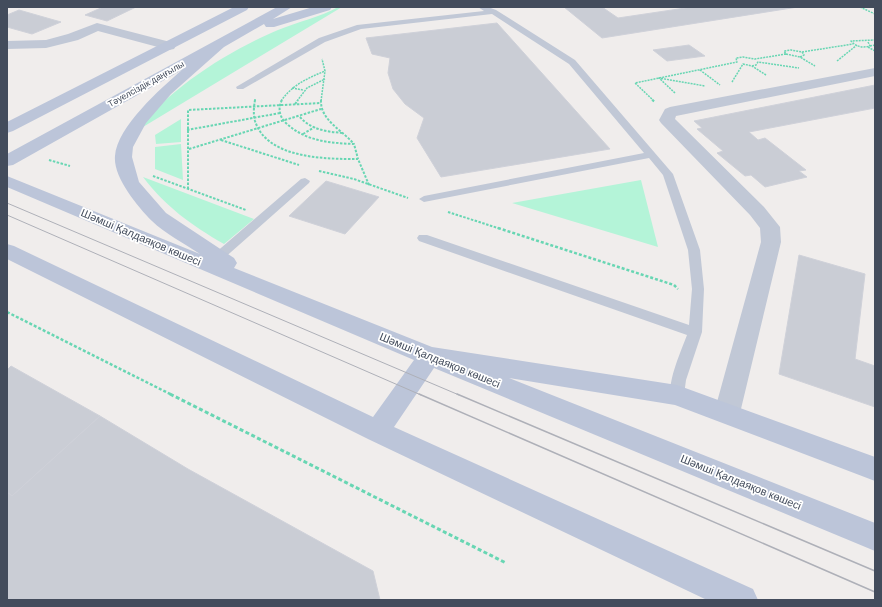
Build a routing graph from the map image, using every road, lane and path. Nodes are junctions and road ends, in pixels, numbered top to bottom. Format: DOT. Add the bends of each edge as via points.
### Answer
graph roads {
  1 [pos="217,7"];
  2 [pos="243,7"];
  3 [pos="286,7"];
  4 [pos="326,7"];
  5 [pos="482,7"];
  6 [pos="860,7"];
  7 [pos="494,12"];
  8 [pos="875,14"];
  9 [pos="197,31"];
  10 [pos="240,33"];
  11 [pos="875,40"];
  12 [pos="868,42"];
  13 [pos="220,43"];
  14 [pos="853,44"];
  15 [pos="7,45"];
  16 [pos="857,45"];
  17 [pos="875,45"];
  18 [pos="169,46"];
  19 [pos="869,46"];
  20 [pos="875,51"];
  21 [pos="802,52"];
  22 [pos="786,54"];
  23 [pos="800,57"];
  24 [pos="319,58"];
  25 [pos="755,59"];
  26 [pos="737,62"];
  27 [pos="758,62"];
  28 [pos="700,70"];
  29 [pos="325,71"];
  30 [pos="875,72"];
  31 [pos="830,75"];
  32 [pos="326,78"];
  33 [pos="240,87"];
  34 [pos="292,88"];
  35 [pos="725,89"];
  36 [pos="304,91"];
  37 [pos="255,96"];
  38 [pos="321,103"];
  39 [pos="295,104"];
  40 [pos="280,105"];
  41 [pos="254,106"];
  42 [pos="321,109"];
  43 [pos="280,113"];
  44 [pos="668,115"];
  45 [pos="300,117"];
  46 [pos="284,120"];
  47 [pos="316,127"];
  48 [pos="7,128"];
  49 [pos="260,128"];
  50 [pos="187,130"];
  51 [pos="345,133"];
  52 [pos="303,135"];
  53 [pos="221,140"];
  54 [pos="354,144"];
  55 [pos="189,149"];
  56 [pos="652,154"];
  57 [pos="358,159"];
  58 [pos="7,161"];
  59 [pos="301,166"];
  60 [pos="315,170"];
  61 [pos="147,174"];
  62 [pos="7,181"];
  63 [pos="305,181"];
  64 [pos="370,185"];
  65 [pos="188,189"];
  66 [pos="410,199"];
  67 [pos="424,199"];
  68 [pos="249,211"];
  69 [pos="446,211"];
  70 [pos="423,238"];
  71 [pos="7,251"];
  72 [pos="218,257"];
  73 [pos="682,293"];
  74 [pos="281,296"];
  75 [pos="7,312"];
  76 [pos="695,332"];
  77 [pos="430,356"];
  78 [pos="677,395"];
  79 [pos="727,413"];
  80 [pos="377,431"];
  81 [pos="875,469"];
  82 [pos="875,537"];
  83 [pos="506,563"];
  84 [pos="742,600"];
  1 -- 9 [label="main road"];
  2 -- 9 [label="main road"];
  3 -- 10 [label="main road, Тәуелсіздік даңғылы"];
  4 -- 10 [label="main road"];
  5 -- 7 [label="lane"];
  6 -- 8 [label="path"];
  7 -- 33 [label="lane" via="360,27 322,40"];
  7 -- 56 [label="lane" via="572,62"];
  9 -- 18 [label="main road"];
  10 -- 13 [label="main road, Тәуелсіздік даңғылы"];
  11 -- 12 [label="path"];
  12 -- 14 [label="path" via="853,40"];
  12 -- 19 [label="path"];
  13 -- 58 [label="main road, Тәуелсіздік даңғылы"];
  13 -- 72 [label="main road" via="166,90 139,121 125,147 123,157 130,183 159,218"];
  14 -- 16 [label="path"];
  14 -- 21 [label="path"];
  15 -- 18 [label="street" via="46,44 97,27"];
  16 -- 19 [label="path"];
  16 -- 31 [label="path"];
  17 -- 19 [label="path"];
  18 -- 48 [label="main road"];
  19 -- 20 [label="path"];
  21 -- 22 [label="path" via="787,50 784,51"];
  21 -- 23 [label="path" via="804,55"];
  22 -- 23 [label="path"];
  22 -- 25 [label="path"];
  23 -- 31 [label="path"];
  24 -- 29 [label="path" via="322,58"];
  25 -- 26 [label="path" via="739,57 736,58"];
  25 -- 27 [label="path"];
  26 -- 27 [label="path" via="752,66"];
  26 -- 28 [label="path"];
  27 -- 31 [label="path"];
  28 -- 35 [label="path"];
  28 -- 44 [label="path" via="635,83"];
  29 -- 32 [label="path"];
  29 -- 34 [label="path"];
  30 -- 31 [label="street"];
  31 -- 44 [label="street" via="670,112"];
  32 -- 36 [label="path"];
  32 -- 38 [label="path" via="321,91"];
  34 -- 36 [label="path"];
  34 -- 40 [label="path" via="282,95"];
  36 -- 39 [label="path"];
  37 -- 41 [label="path"];
  38 -- 39 [label="path"];
  38 -- 42 [label="path"];
  39 -- 40 [label="path"];
  40 -- 41 [label="path"];
  40 -- 43 [label="path"];
  41 -- 49 [label="path" via="255,123"];
  41 -- 50 [label="path" via="188,110"];
  42 -- 45 [label="path"];
  42 -- 51 [label="path" via="331,123"];
  43 -- 46 [label="path"];
  43 -- 50 [label="path"];
  44 -- 79 [label="street" via="668,120 770,227 771,242"];
  45 -- 46 [label="path"];
  45 -- 47 [label="path"];
  46 -- 49 [label="path"];
  46 -- 52 [label="path" via="292,129"];
  47 -- 51 [label="path"];
  47 -- 52 [label="path"];
  49 -- 53 [label="path"];
  49 -- 57 [label="path" via="261,134 292,152 326,159"];
  50 -- 55 [label="path"];
  51 -- 54 [label="path"];
  52 -- 54 [label="path" via="327,142"];
  53 -- 55 [label="path"];
  53 -- 59 [label="path"];
  54 -- 57 [label="path"];
  55 -- 65 [label="path"];
  56 -- 67 [label="lane"];
  56 -- 76 [label="lane" via="668,174 694,250 698,289"];
  57 -- 64 [label="path"];
  60 -- 64 [label="path"];
  61 -- 65 [label="path"];
  62 -- 74 [label="main road, Шәмші Қалдаяқов көшесі"];
  63 -- 72 [label="lane"];
  64 -- 66 [label="path"];
  65 -- 68 [label="path"];
  69 -- 73 [label="path" via="674,285"];
  70 -- 76 [label="lane"];
  71 -- 80 [label="main road"];
  72 -- 74 [label="main road"];
  74 -- 77 [label="main road, Шәмші Қалдаяқов көшесі"];
  75 -- 83 [label="path"];
  76 -- 78 [label="lane" via="679,380"];
  77 -- 78 [label="main road"];
  77 -- 80 [label="main road"];
  77 -- 82 [label="main road, Шәмші Қалдаяқов көшесі"];
  78 -- 79 [label="main road"];
  79 -- 81 [label="main road"];
  80 -- 84 [label="main road"];
}
